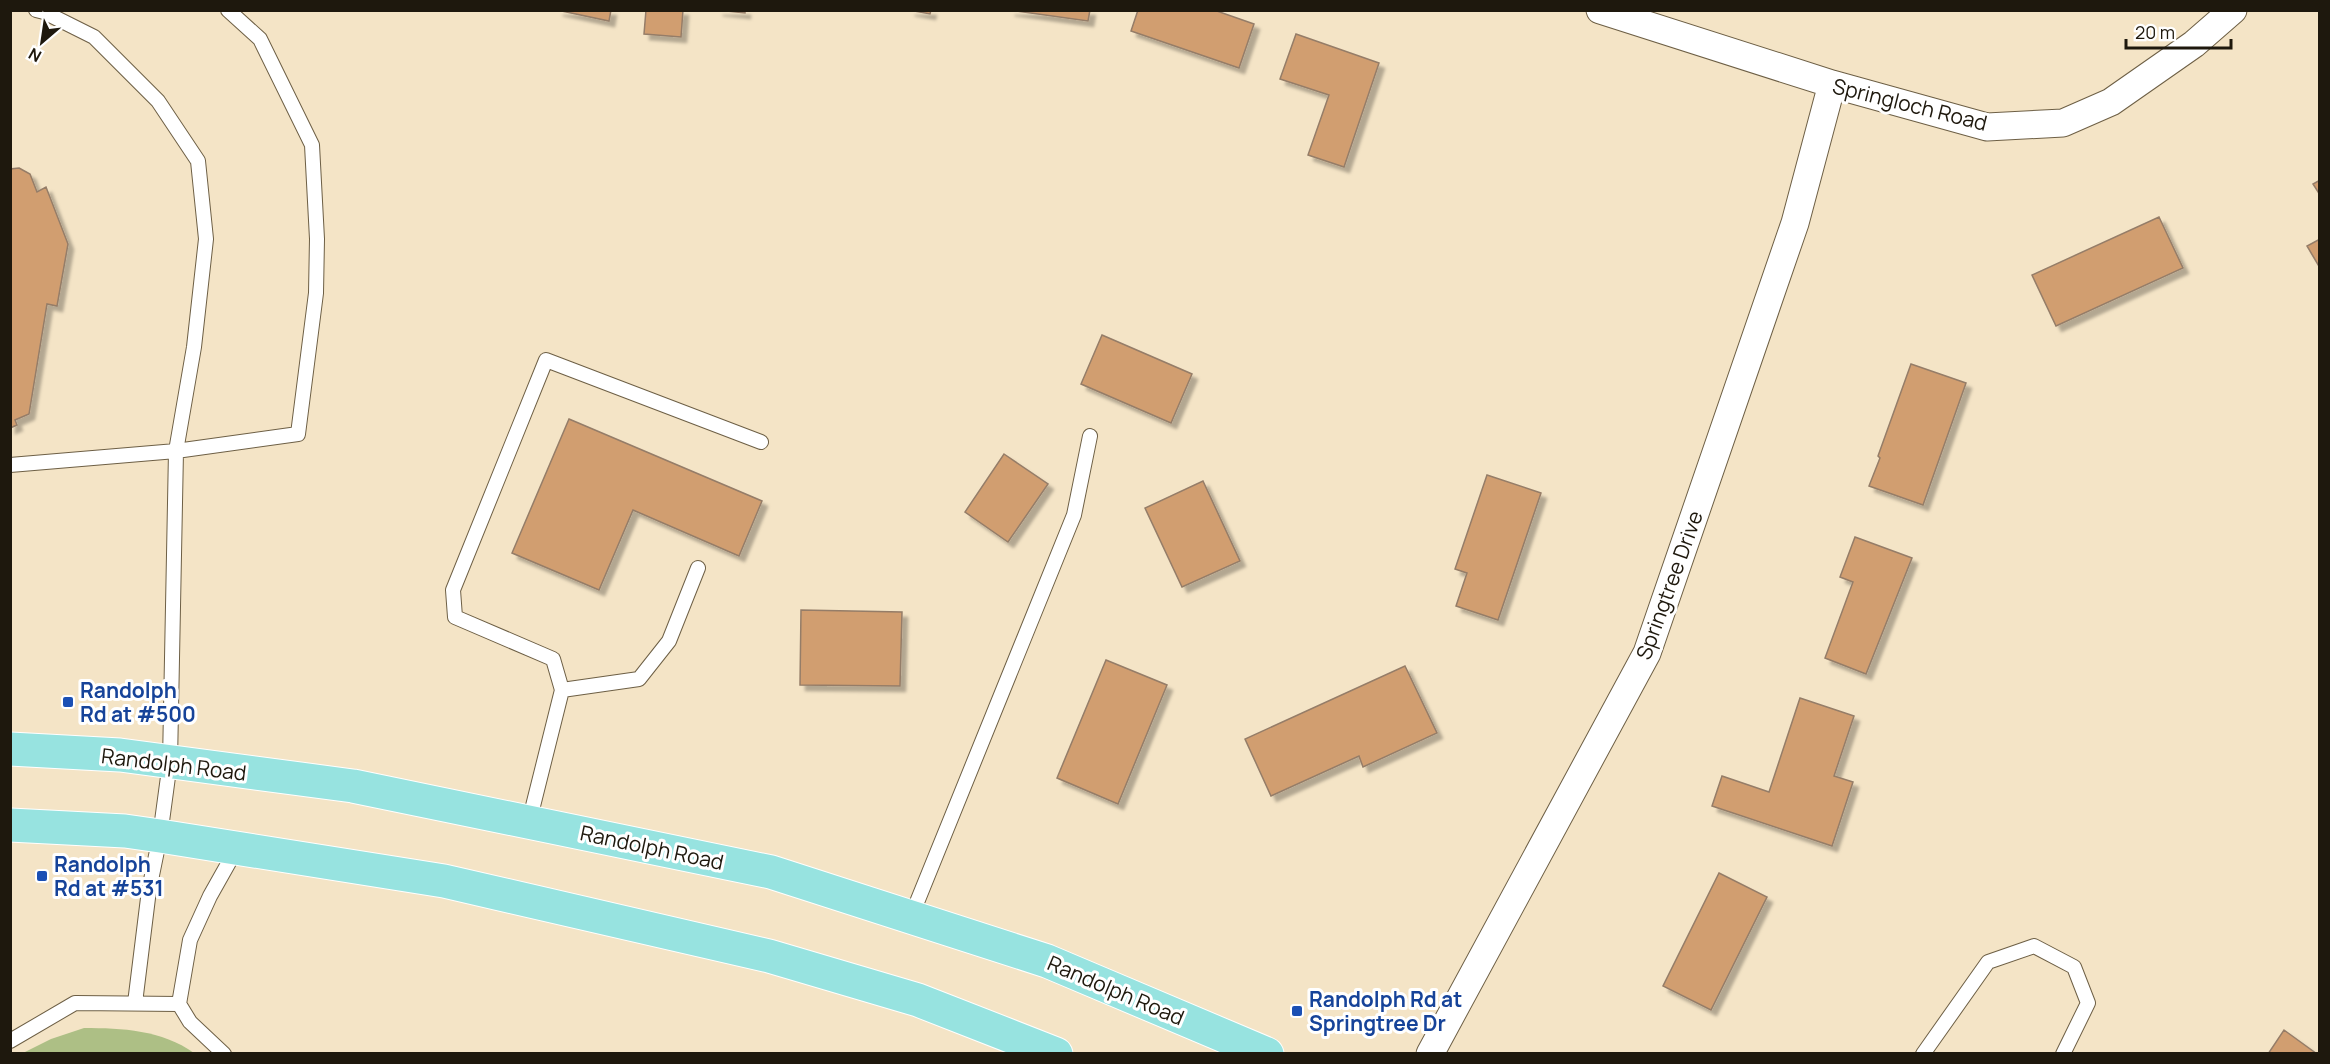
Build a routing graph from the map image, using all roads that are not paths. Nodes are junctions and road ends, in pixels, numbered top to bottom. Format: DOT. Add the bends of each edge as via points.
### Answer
graph roads {
  1 [pos="36,10"];
  2 [pos="228,10"];
  3 [pos="1600,10"];
  4 [pos="2233,10"];
  5 [pos="1832,84"];
  6 [pos="1090,436"];
  7 [pos="761,442"];
  8 [pos="176,451"];
  9 [pos="10,465"];
  10 [pos="698,568"];
  11 [pos="562,690"];
  12 [pos="10,749"];
  13 [pos="170,762"];
  14 [pos="530,822"];
  15 [pos="10,825"];
  16 [pos="160,836"];
  17 [pos="237,848"];
  18 [pos="911,917"];
  19 [pos="135,1003"];
  20 [pos="179,1004"];
  21 [pos="10,1041"];
  22 [pos="224,1053"];
  23 [pos="1056,1053"];
  24 [pos="1267,1053"];
  25 [pos="1430,1053"];
  26 [pos="1923,1053"];
  27 [pos="2063,1053"];
  1 -- 8 [label="lane" via="94,37 158,101 198,160 206,239 194,347"];
  2 -- 8 [label="lane" via="260,39 312,145 316,293 298,434"];
  3 -- 5 [label="street, Springloch Road"];
  4 -- 5 [label="street, Springloch Road" via="2194,44 2110,102 2063,123 1987,127"];
  5 -- 25 [label="street, Springtree Drive" via="1795,223 1647,653"];
  6 -- 18 [label="lane" via="1074,515"];
  7 -- 11 [label="lane" via="546,360 453,590 455,617 553,659"];
  8 -- 9 [label="lane"];
  8 -- 13 [label="lane"];
  10 -- 11 [label="lane" via="669,641 639,679"];
  11 -- 14 [label="lane"];
  12 -- 13 [label="main road, Randolph Road"];
  13 -- 14 [label="main road, Randolph Road" via="353,786"];
  13 -- 16 [label="lane"];
  14 -- 18 [label="main road, Randolph Road" via="771,872"];
  15 -- 16 [label="main road"];
  16 -- 17 [label="main road"];
  16 -- 19 [label="lane"];
  17 -- 20 [label="lane" via="190,940"];
  17 -- 23 [label="main road" via="444,881 769,956 918,1000"];
  18 -- 24 [label="main road, Randolph Road" via="1047,961"];
  19 -- 20 [label="lane"];
  19 -- 21 [label="lane" via="75,1004"];
  20 -- 22 [label="lane" via="190,1022"];
  26 -- 27 [label="lane" via="1988,962 2034,946 2074,967 2088,1003"];
}
